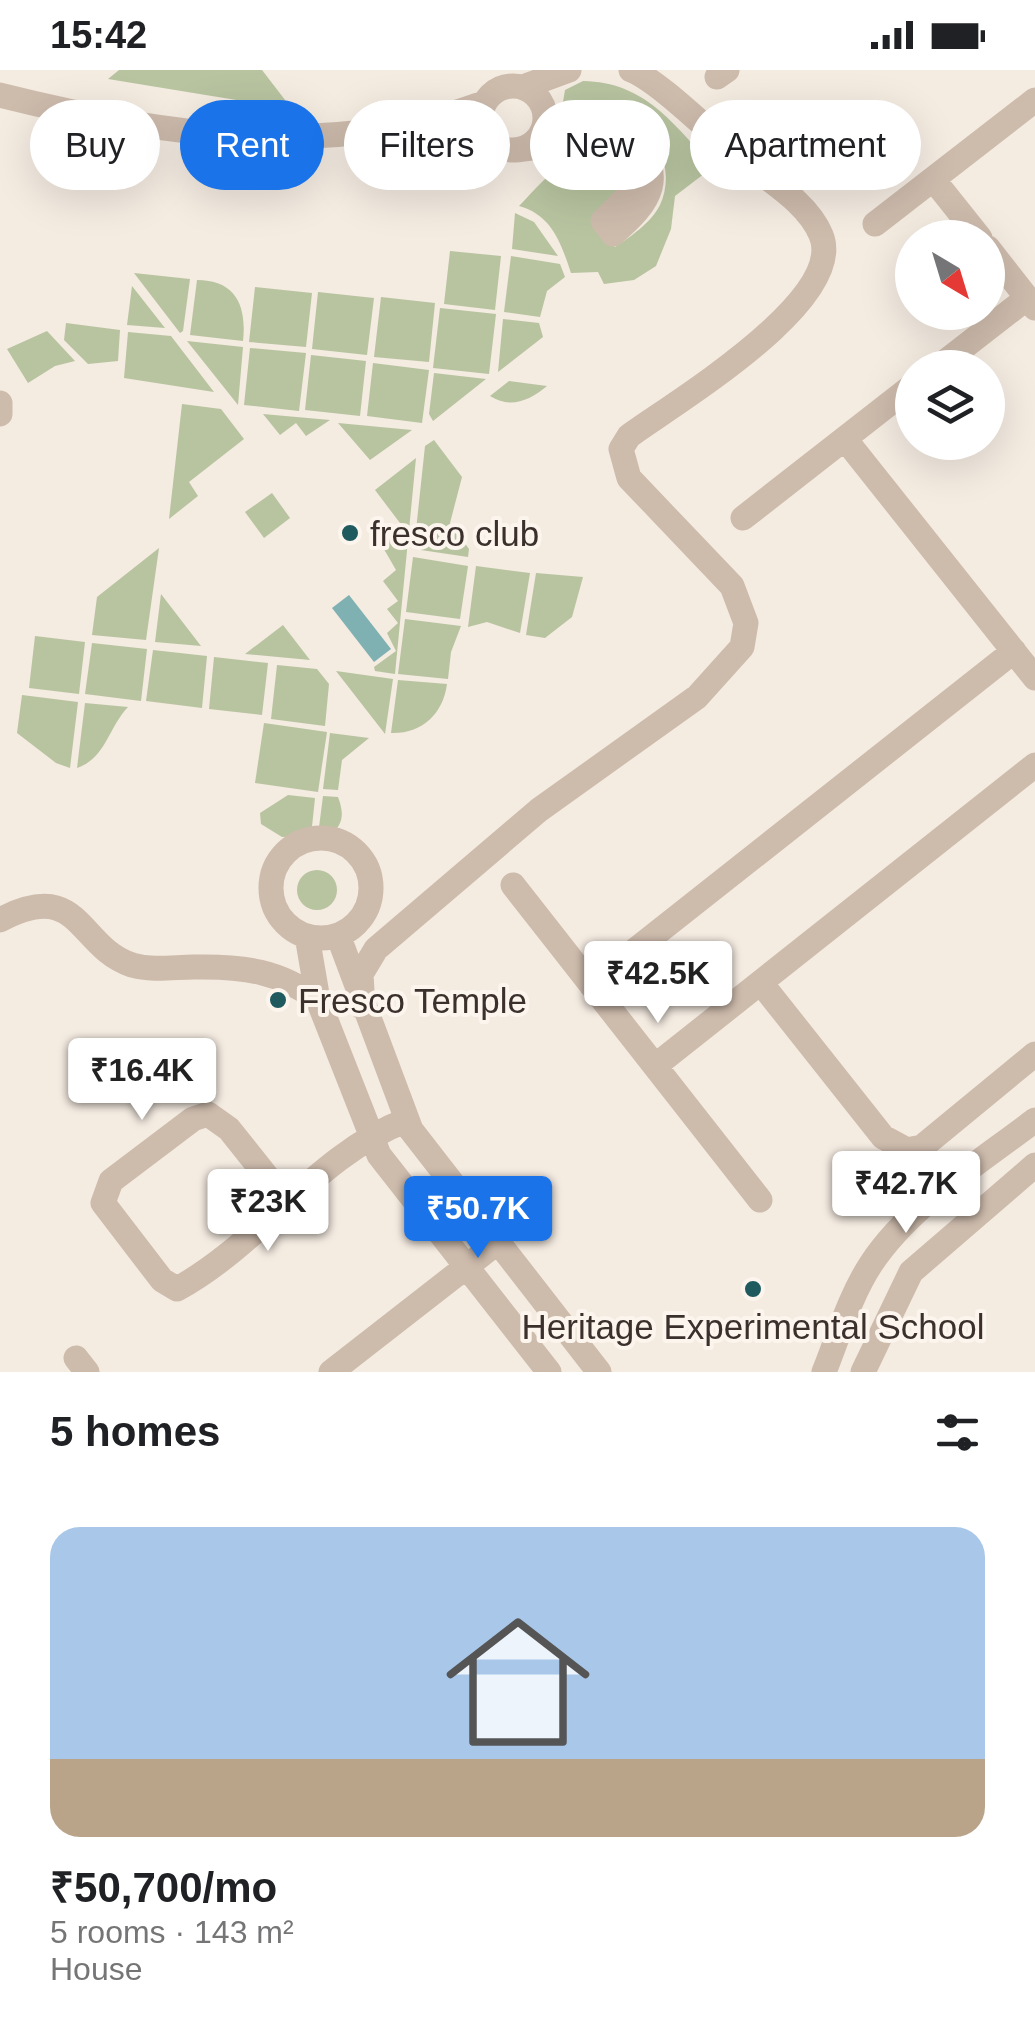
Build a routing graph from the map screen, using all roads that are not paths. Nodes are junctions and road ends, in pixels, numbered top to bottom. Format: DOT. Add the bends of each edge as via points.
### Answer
graph roads {
  1 [pos="569,70"];
  2 [pos="631,70"];
  3 [pos="522,88"];
  4 [pos="0,95"];
  5 [pos="487,100"];
  6 [pos="540,100"];
  7 [pos="1035,100"];
  8 [pos="344,135"];
  9 [pos="530,145"];
  10 [pos="510,149"];
  11 [pos="530,149"];
  12 [pos="515,150"];
  13 [pos="933,179"];
  14 [pos="632,190"];
  15 [pos="651,190"];
  16 [pos="966,220"];
  17 [pos="874,224"];
  18 [pos="1005,270"];
  19 [pos="1031,303"];
  20 [pos="963,350"];
  21 [pos="895,399"];
  22 [pos="0,403"];
  23 [pos="0,414"];
  24 [pos="845,439"];
  25 [pos="743,518"];
  26 [pos="1014,651"];
  27 [pos="1035,678"];
  28 [pos="1035,765"];
  29 [pos="514,886"];
  30 [pos="0,920"];
  31 [pos="338,935"];
  32 [pos="307,936"];
  33 [pos="761,982"];
  34 [pos="591,985"];
  35 [pos="318,1000"];
  36 [pos="362,1008"];
  37 [pos="1035,1054"];
  38 [pos="655,1066"];
  39 [pos="407,1120"];
  40 [pos="1035,1120"];
  41 [pos="369,1137"];
  42 [pos="1035,1166"];
  43 [pos="760,1200"];
  44 [pos="288,1203"];
  45 [pos="498,1242"];
  46 [pos="466,1266"];
  47 [pos="330,1372"];
  48 [pos="549,1372"];
  49 [pos="598,1372"];
  50 [pos="824,1372"];
  51 [pos="862,1372"];
  1 -- 3 [label="street"];
  2 -- 36 [label="street" via="800,204 822,237 823,266 796,309 628,436 621,449 628,478 732,586 746,623 742,648 697,697 539,810 376,950 361,974"];
  3 -- 5 [label="street" via="501,88"];
  3 -- 6 [label="street"];
  4 -- 8 [label="street" via="243,138"];
  7 -- 13 [label="street"];
  9 -- 12 [label="street"];
  10 -- 12 [label="street"];
  11 -- 12 [label="street"];
  13 -- 16 [label="street"];
  13 -- 17 [label="street"];
  14 -- 15 [label="street" via="602,220 613,234"];
  18 -- 19 [label="street"];
  19 -- 20 [label="street"];
  21 -- 24 [label="street"];
  22 -- 23 [label="street"];
  24 -- 25 [label="street"];
  24 -- 26 [label="street"];
  26 -- 27 [label="street"];
  26 -- 34 [label="street"];
  28 -- 33 [label="street"];
  29 -- 34 [label="street"];
  30 -- 35 [label="street" via="37,907 62,909 131,964 270,971"];
  31 -- 32 [label="street"];
  31 -- 32 [label="street" via="362,918 371,880 351,847 314,838 295,845 272,876 278,914"];
  31 -- 36 [label="street"];
  32 -- 35 [label="street"];
  33 -- 37 [label="street" via="883,1137 906,1150 922,1147"];
  33 -- 38 [label="street"];
  34 -- 38 [label="street"];
  35 -- 41 [label="street"];
  36 -- 39 [label="street"];
  38 -- 43 [label="street"];
  39 -- 41 [label="street"];
  39 -- 45 [label="street"];
  40 -- 50 [label="street" via="882,1248 862,1278"];
  41 -- 44 [label="street"];
  41 -- 46 [label="street"];
  42 -- 51 [label="street" via="910,1272"];
  44 -- 44 [label="street" via="230,1130 208,1114 111,1182 103,1196 170,1289"];
  45 -- 46 [label="street"];
  45 -- 49 [label="street"];
  46 -- 47 [label="street"];
  46 -- 48 [label="street"];
}
